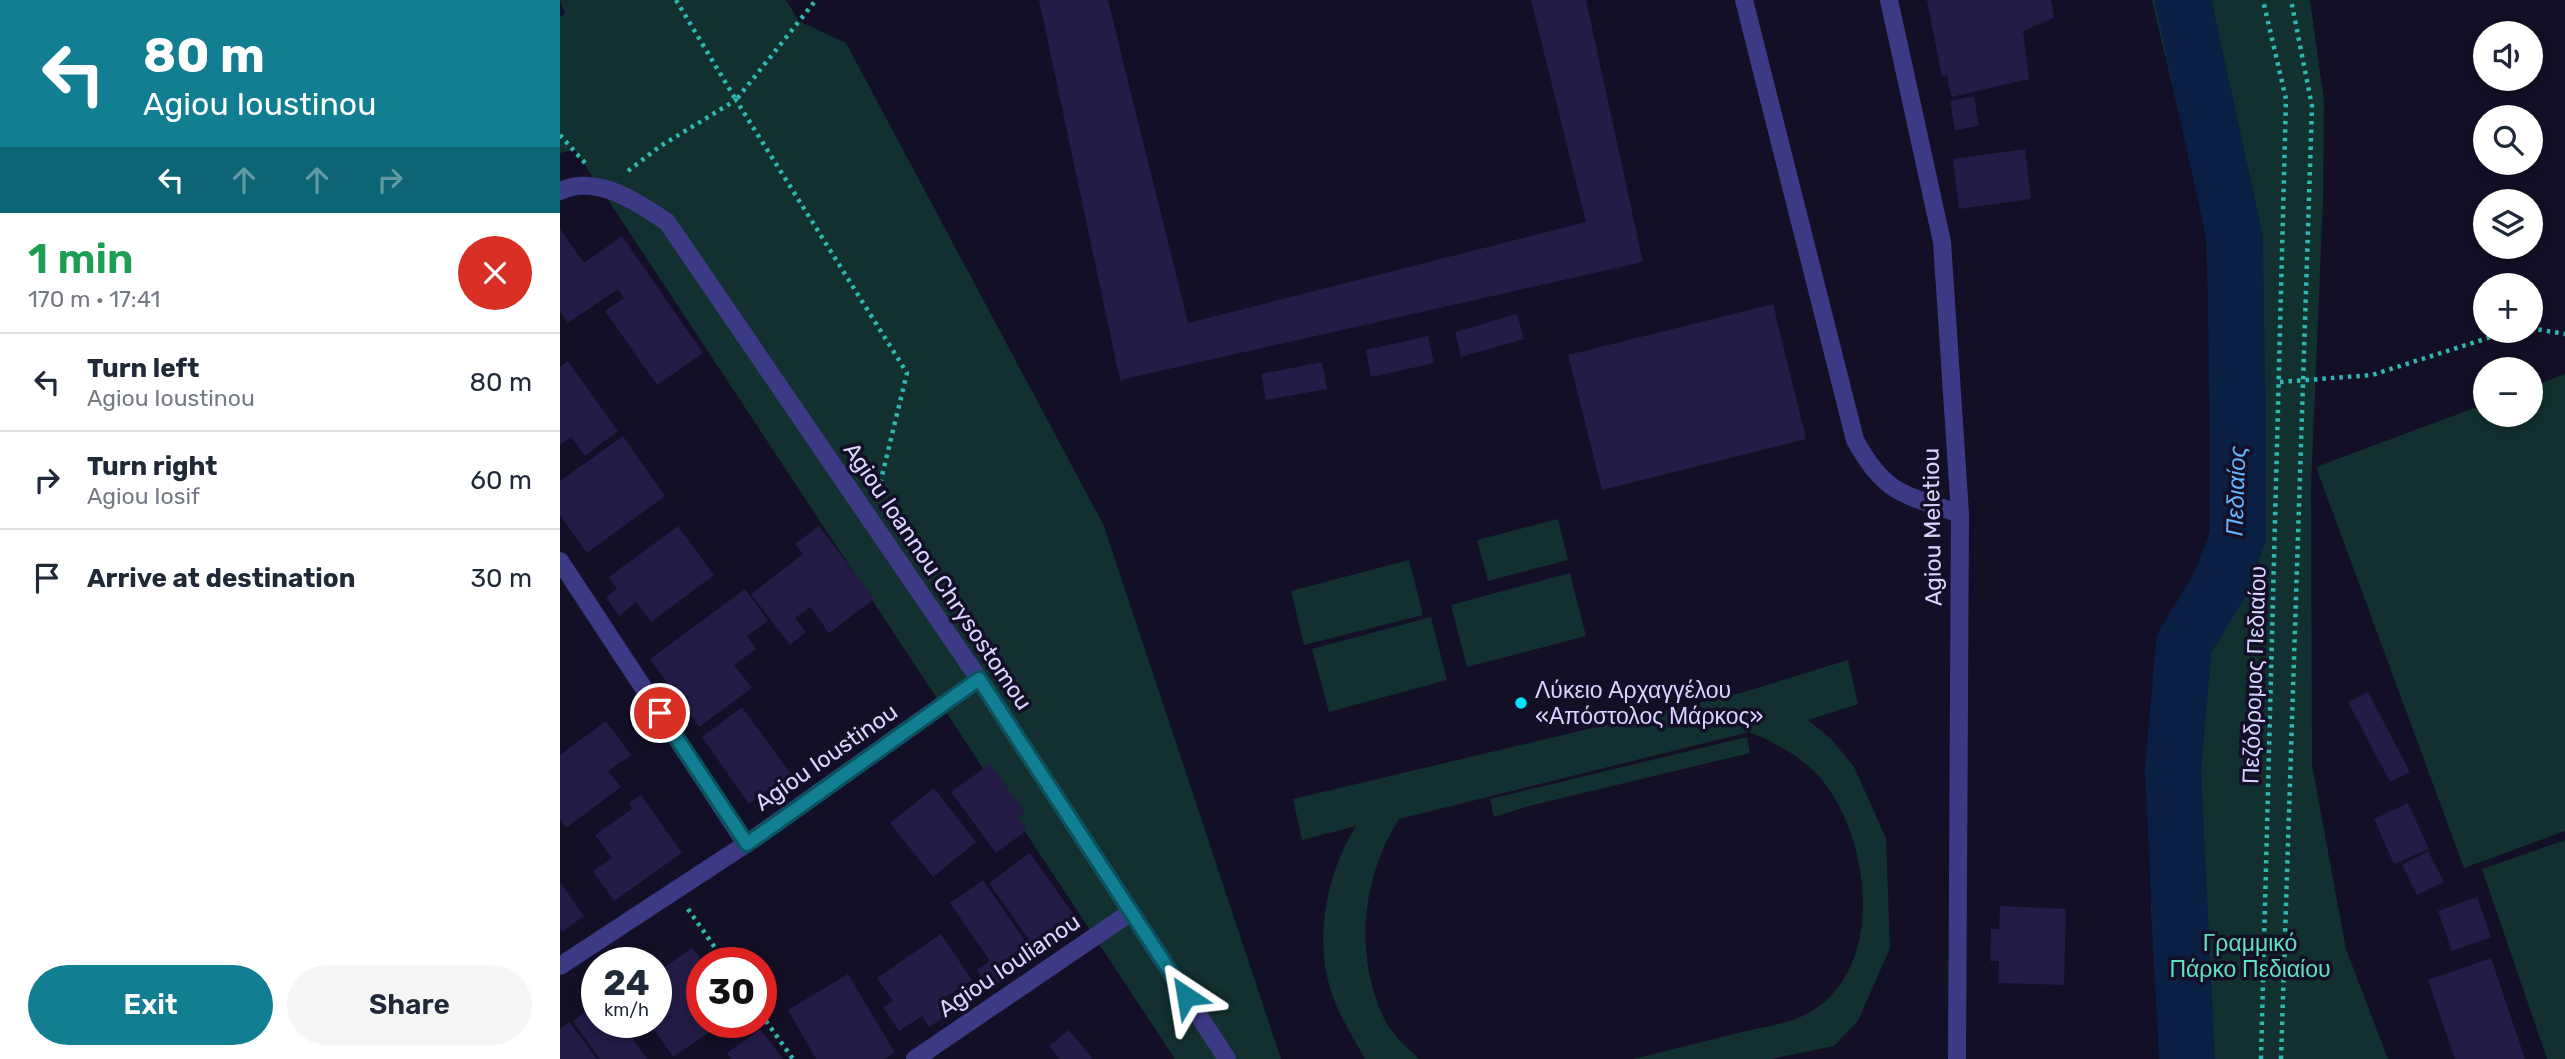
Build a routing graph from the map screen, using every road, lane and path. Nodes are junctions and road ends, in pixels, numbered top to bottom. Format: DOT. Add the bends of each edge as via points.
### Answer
graph roads {
  1 [pos="676,0"];
  2 [pos="816,0"];
  3 [pos="1744,0"];
  4 [pos="1889,0"];
  5 [pos="2263,0"];
  6 [pos="2291,0"];
  7 [pos="736,100"];
  8 [pos="606,188"];
  9 [pos="560,191"];
  10 [pos="2543,330"];
  11 [pos="2565,334"];
  12 [pos="2473,343"];
  13 [pos="2305,380"];
  14 [pos="2280,382"];
  15 [pos="1959,514"];
  16 [pos="871,521"];
  17 [pos="560,561"];
  18 [pos="979,679"];
  19 [pos="747,844"];
  20 [pos="675,891"];
  21 [pos="1131,912"];
  22 [pos="714,947"];
  23 [pos="560,965"];
  24 [pos="777,1036"];
  25 [pos="793,1059"];
  26 [pos="915,1059"];
  27 [pos="1227,1059"];
  28 [pos="1957,1059"];
  29 [pos="2261,1059"];
  30 [pos="2281,1059"];
  1 -- 7 [label="path"];
  2 -- 7 [label="path"];
  3 -- 15 [label="street" via="1855,440 1872,471 1892,489"];
  4 -- 15 [label="street, Agiou Meletiou" via="1942,242"];
  5 -- 14 [label="path, Πεζόδρομος Πεδιαίου" via="2286,99"];
  6 -- 13 [label="path" via="2312,106"];
  7 -- 8 [label="path" via="659,147"];
  7 -- 16 [label="path" via="907,373"];
  8 -- 9 [label="street, Agiou Ioannou Chrysostomou"];
  8 -- 16 [label="street, Agiou Ioannou Chrysostomou" via="667,222"];
  10 -- 11 [label="path"];
  12 -- 13 [label="path" via="2372,375"];
  13 -- 14 [label="path"];
  13 -- 30 [label="path"];
  14 -- 29 [label="path, Πεζόδρομος Πεδιαίου"];
  15 -- 28 [label="street, Agiou Meletiou"];
  16 -- 18 [label="street, Agiou Ioannou Chrysostomou"];
  17 -- 19 [label="street"];
  18 -- 19 [label="street, Agiou Ioustinou"];
  18 -- 21 [label="street, Agiou Ioannou Chrysostomou"];
  19 -- 20 [label="street, Agiou Ioustinou"];
  20 -- 22 [label="path"];
  20 -- 23 [label="street, Agiou Ioustinou"];
  21 -- 26 [label="street, Agiou Ioulianou"];
  21 -- 27 [label="street, Agiou Ioannou Chrysostomou"];
  24 -- 25 [label="path"];
}
